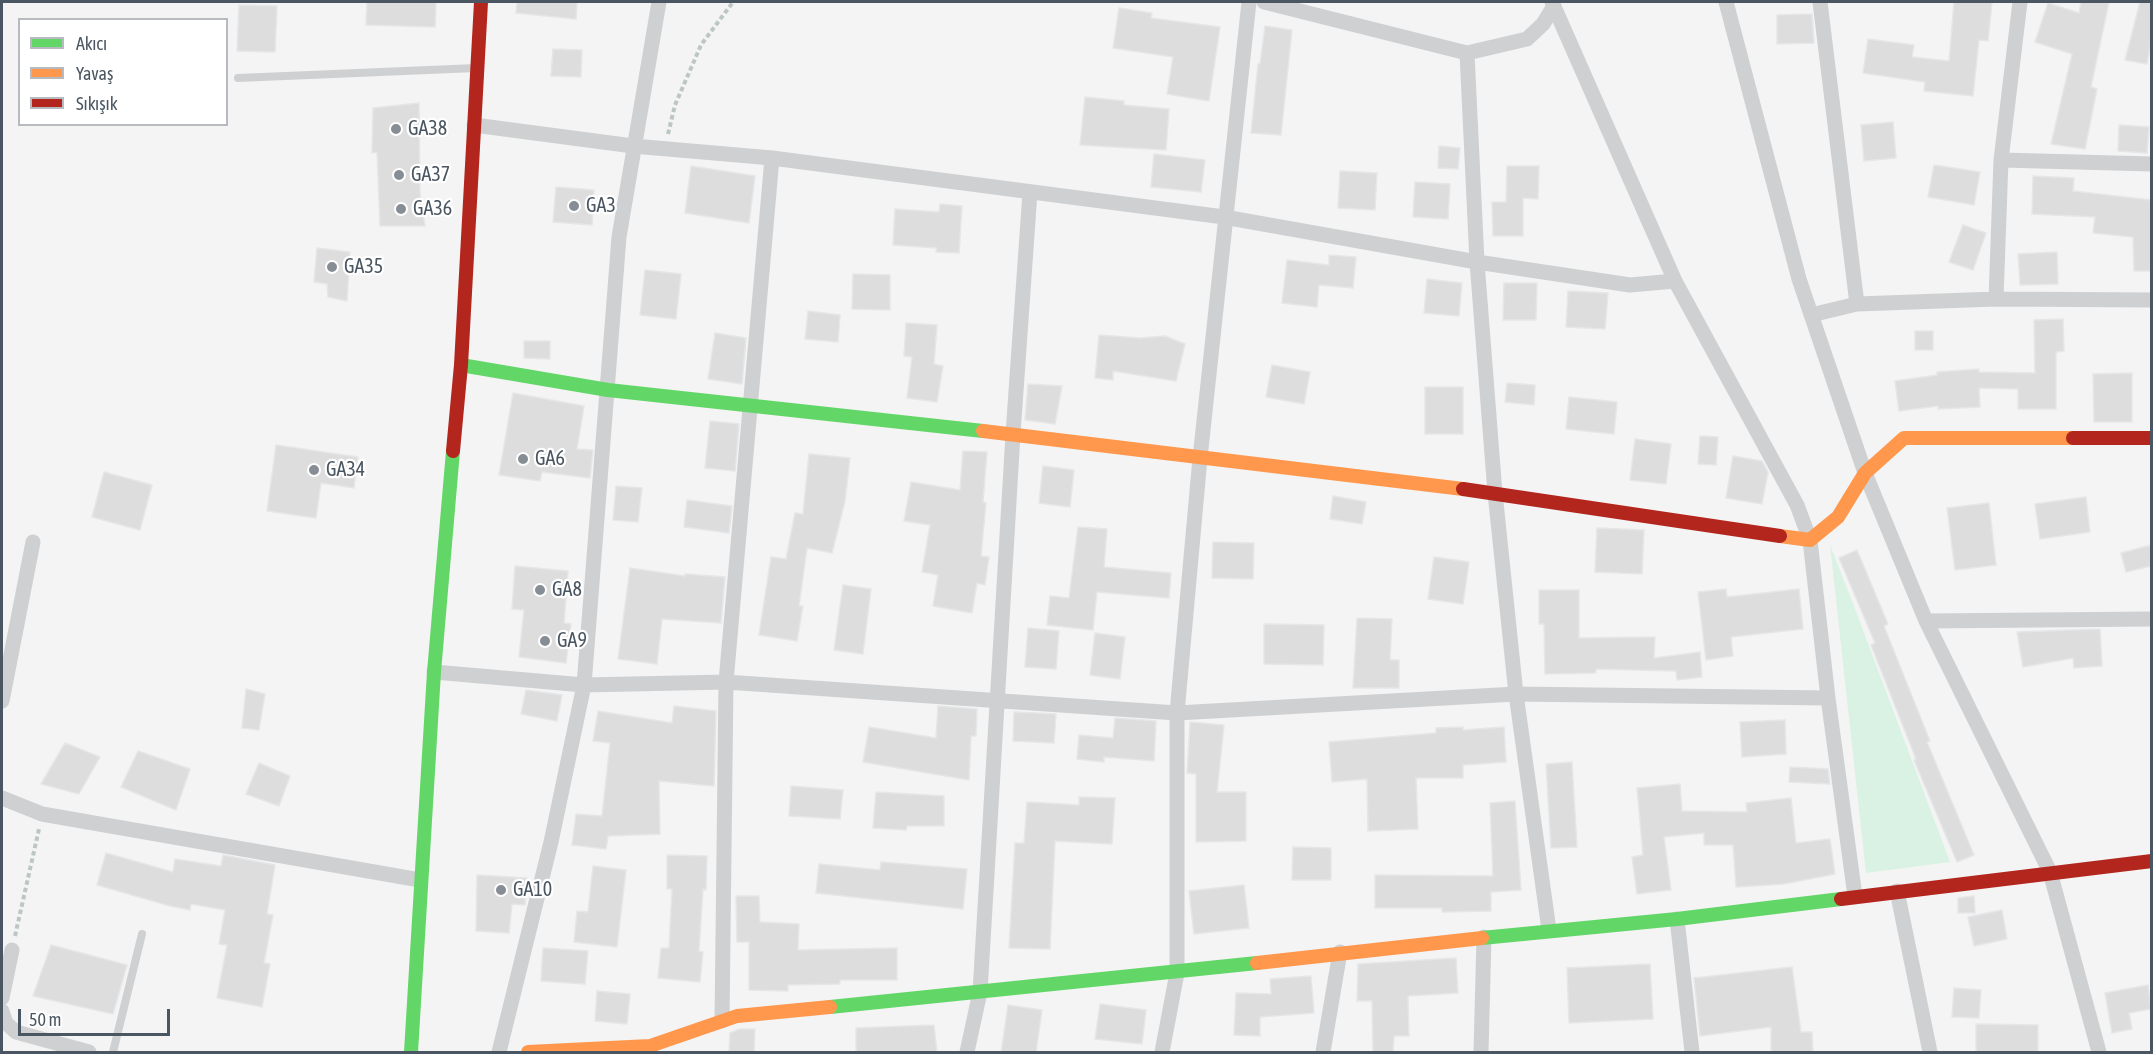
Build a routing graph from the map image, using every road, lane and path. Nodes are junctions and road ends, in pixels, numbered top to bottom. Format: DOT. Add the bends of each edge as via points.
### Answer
graph roads {
  1 [pos="482,2"];
  2 [pos="659,2"];
  3 [pos="734,2"];
  4 [pos="1249,2"];
  5 [pos="1264,2"];
  6 [pos="1726,2"];
  7 [pos="1820,2"];
  8 [pos="2020,2"];
  9 [pos="1553,4"];
  10 [pos="1467,53"];
  11 [pos="477,68"];
  12 [pos="238,78"];
  13 [pos="474,125"];
  14 [pos="633,146"];
  15 [pos="665,147"];
  16 [pos="772,158"];
  17 [pos="2001,160"];
  18 [pos="2151,165"];
  19 [pos="1030,192"];
  20 [pos="1224,217"];
  21 [pos="1477,262"];
  22 [pos="1675,281"];
  23 [pos="1996,299"];
  24 [pos="2151,300"];
  25 [pos="1857,304"];
  26 [pos="1811,315"];
  27 [pos="461,365"];
  28 [pos="608,390"];
  29 [pos="752,405"];
  30 [pos="1013,434"];
  31 [pos="2151,438"];
  32 [pos="1200,458"];
  33 [pos="1865,472"];
  34 [pos="1495,493"];
  35 [pos="1810,540"];
  36 [pos="33,542"];
  37 [pos="2151,619"];
  38 [pos="1926,621"];
  39 [pos="434,672"];
  40 [pos="726,682"];
  41 [pos="584,684"];
  42 [pos="1516,694"];
  43 [pos="1828,698"];
  44 [pos="996,699"];
  45 [pos="2,701"];
  46 [pos="1177,713"];
  47 [pos="2,798"];
  48 [pos="42,814"];
  49 [pos="2151,861"];
  50 [pos="2050,872"];
  51 [pos="420,880"];
  52 [pos="1897,891"];
  53 [pos="1855,896"];
  54 [pos="1677,918"];
  55 [pos="1548,930"];
  56 [pos="142,934"];
  57 [pos="1484,937"];
  58 [pos="12,950"];
  59 [pos="1341,952"];
  60 [pos="1177,973"];
  61 [pos="980,992"];
  62 [pos="2,998"];
  63 [pos="2,1011"];
  64 [pos="722,1021"];
  65 [pos="650,1049"];
  66 [pos="89,1053"];
  67 [pos="112,1053"];
  68 [pos="411,1053"];
  69 [pos="499,1053"];
  70 [pos="528,1053"];
  71 [pos="967,1053"];
  72 [pos="1162,1053"];
  73 [pos="1323,1053"];
  74 [pos="1481,1053"];
  75 [pos="1692,1053"];
  76 [pos="1930,1053"];
  77 [pos="2099,1053"];
  1 -- 11 [label="street"];
  2 -- 14 [label="street"];
  3 -- 15 [label="path" via="701,45 675,105"];
  4 -- 20 [label="street"];
  5 -- 10 [label="street"];
  6 -- 26 [label="street" via="1798,279"];
  7 -- 25 [label="street"];
  8 -- 17 [label="street"];
  9 -- 10 [label="street" via="1543,24 1527,39"];
  9 -- 22 [label="street"];
  10 -- 21 [label="street"];
  11 -- 12 [label="lane"];
  11 -- 13 [label="street"];
  13 -- 14 [label="street"];
  13 -- 27 [label="street"];
  14 -- 15 [label="street"];
  14 -- 28 [label="street" via="619,237"];
  15 -- 16 [label="street"];
  16 -- 19 [label="street"];
  16 -- 29 [label="street"];
  17 -- 18 [label="street"];
  17 -- 23 [label="street"];
  19 -- 20 [label="street"];
  19 -- 30 [label="street"];
  20 -- 21 [label="street"];
  20 -- 32 [label="street"];
  21 -- 22 [label="street" via="1630,285"];
  21 -- 34 [label="street"];
  22 -- 35 [label="street" via="1791,494"];
  23 -- 24 [label="street"];
  23 -- 25 [label="street"];
  25 -- 26 [label="street"];
  26 -- 33 [label="street"];
  27 -- 28 [label="street"];
  27 -- 39 [label="street"];
  28 -- 29 [label="street"];
  28 -- 41 [label="street"];
  29 -- 30 [label="street"];
  29 -- 40 [label="street"];
  30 -- 32 [label="street"];
  30 -- 44 [label="street"];
  31 -- 33 [label="street" via="1904,438"];
  32 -- 34 [label="street"];
  32 -- 46 [label="street"];
  33 -- 35 [label="street" via="1838,517"];
  33 -- 38 [label="street"];
  34 -- 35 [label="street"];
  34 -- 42 [label="street"];
  35 -- 43 [label="street"];
  36 -- 45 [label="street"];
  37 -- 38 [label="street"];
  38 -- 50 [label="street"];
  39 -- 41 [label="street"];
  39 -- 51 [label="street"];
  40 -- 41 [label="street"];
  40 -- 44 [label="street"];
  40 -- 64 [label="street"];
  41 -- 69 [label="street" via="551,842"];
  42 -- 43 [label="street"];
  42 -- 46 [label="street"];
  42 -- 55 [label="street"];
  43 -- 53 [label="street"];
  44 -- 46 [label="street"];
  44 -- 61 [label="street"];
  46 -- 60 [label="street"];
  47 -- 48 [label="street"];
  48 -- 51 [label="street"];
  48 -- 58 [label="path"];
  49 -- 50 [label="street"];
  50 -- 52 [label="street"];
  50 -- 77 [label="street"];
  51 -- 68 [label="street"];
  52 -- 53 [label="street"];
  52 -- 76 [label="street"];
  53 -- 54 [label="street"];
  54 -- 55 [label="street"];
  54 -- 75 [label="street"];
  55 -- 57 [label="street"];
  56 -- 67 [label="lane"];
  57 -- 59 [label="street"];
  57 -- 74 [label="street"];
  58 -- 62 [label="street"];
  59 -- 60 [label="street"];
  59 -- 73 [label="street"];
  60 -- 61 [label="street"];
  60 -- 72 [label="street"];
  61 -- 64 [label="street" via="737,1016"];
  61 -- 71 [label="street"];
  63 -- 66 [label="street" via="6,1023 16,1032"];
  64 -- 65 [label="street"];
  65 -- 70 [label="street"];
}
